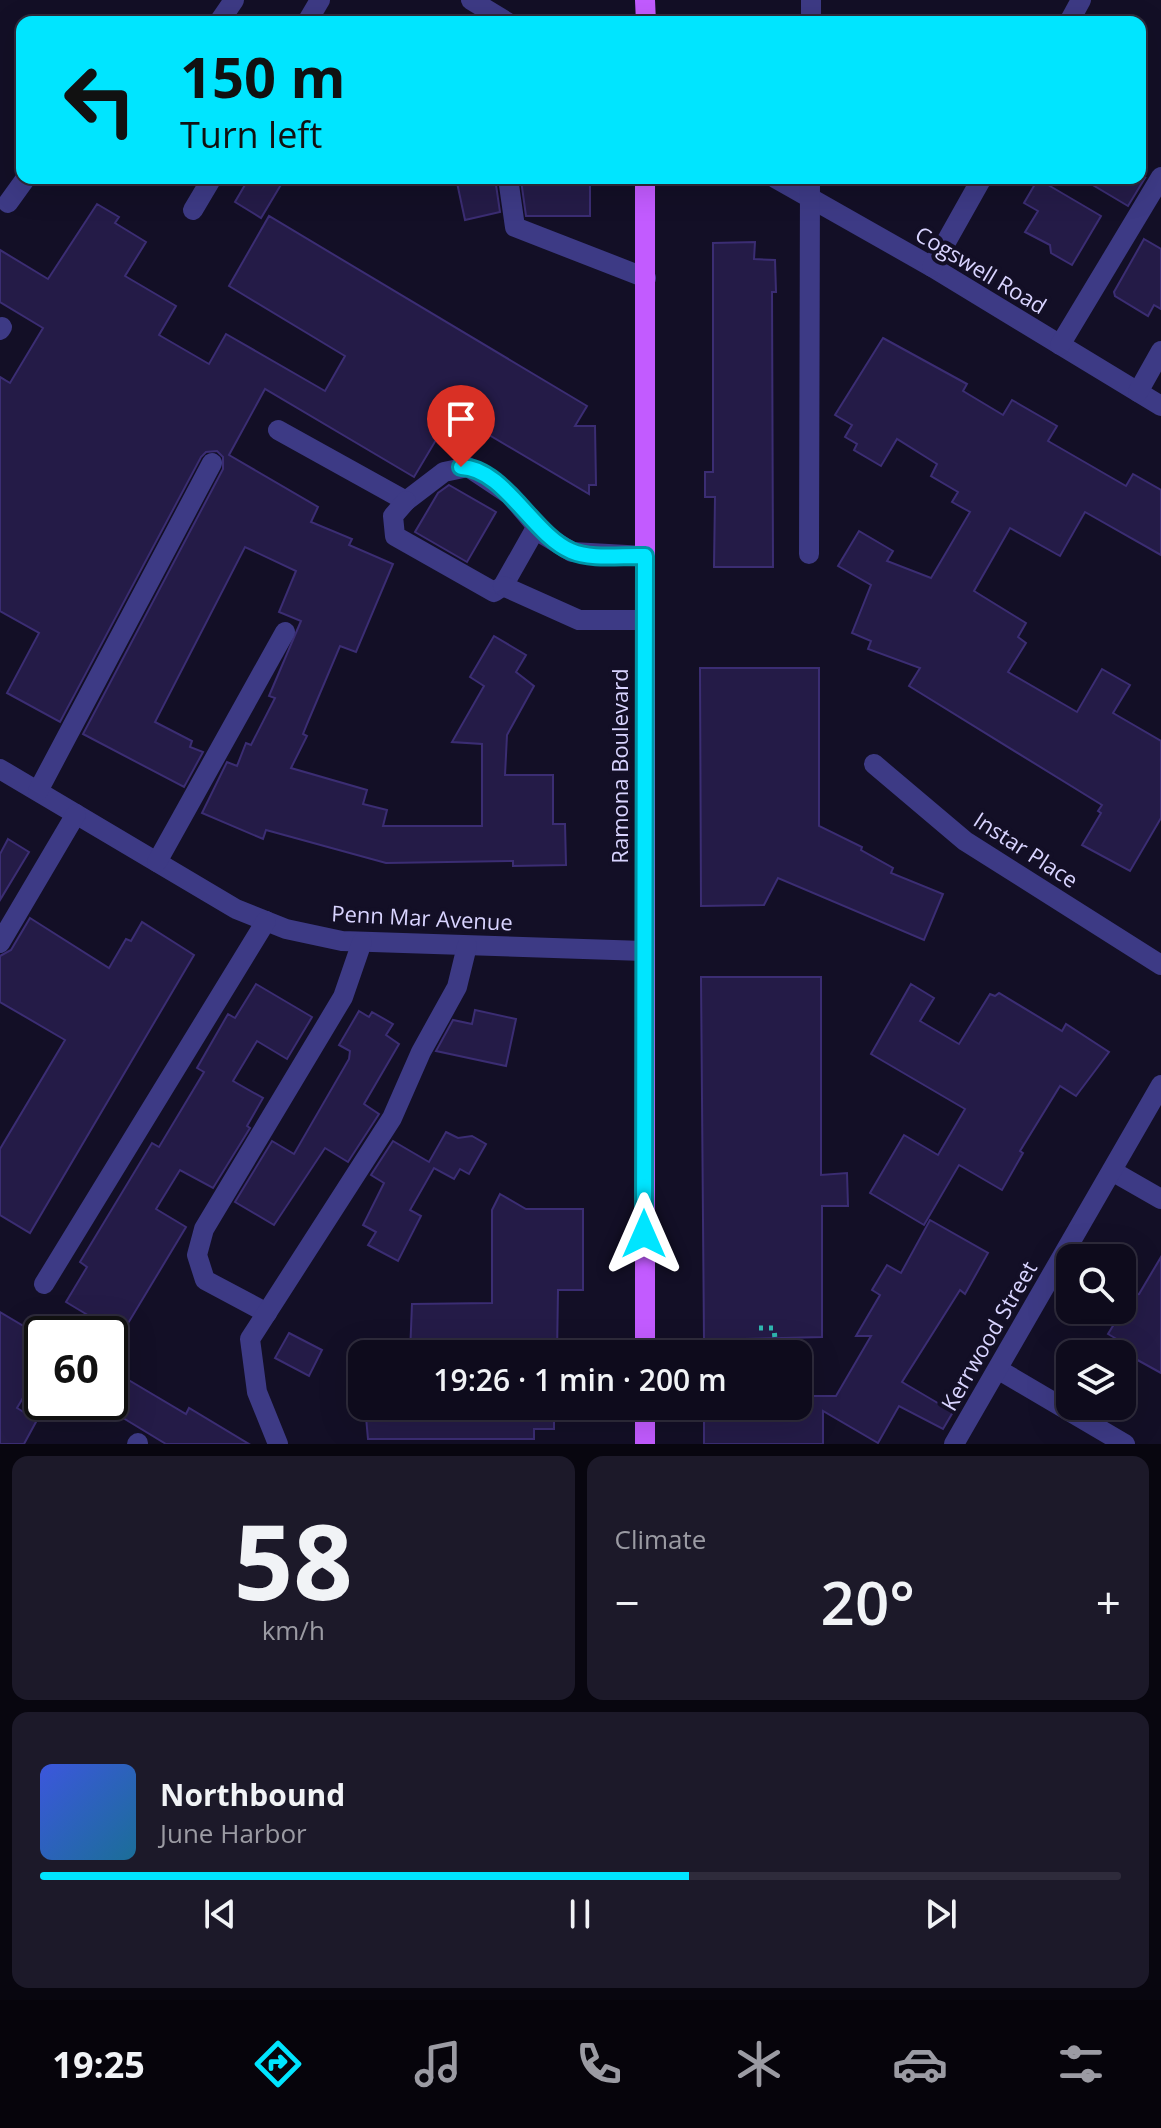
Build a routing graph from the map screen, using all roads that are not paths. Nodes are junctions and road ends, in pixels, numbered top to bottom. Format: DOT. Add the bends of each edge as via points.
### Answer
graph roads {
  1 [pos="471,0"];
  2 [pos="498,14"];
  3 [pos="1161,177"];
  4 [pos="22,184"];
  5 [pos="208,184"];
  6 [pos="509,184"];
  7 [pos="645,184"];
  8 [pos="979,184"];
  9 [pos="809,188"];
  10 [pos="8,203"];
  11 [pos="193,210"];
  12 [pos="932,267"];
  13 [pos="646,278"];
  14 [pos="1060,345"];
  15 [pos="1161,351"];
  16 [pos="1138,392"];
  17 [pos="1161,406"];
  18 [pos="278,430"];
  19 [pos="212,463"];
  20 [pos="406,501"];
  21 [pos="537,526"];
  22 [pos="809,554"];
  23 [pos="645,556"];
  24 [pos="503,586"];
  25 [pos="644,620"];
  26 [pos="285,632"];
  27 [pos="874,764"];
  28 [pos="0,769"];
  29 [pos="38,791"];
  30 [pos="76,814"];
  31 [pos="157,862"];
  32 [pos="266,921"];
  33 [pos="362,942"];
  34 [pos="0,943"];
  35 [pos="467,946"];
  36 [pos="644,951"];
  37 [pos="1161,965"];
  38 [pos="1161,1085"];
  39 [pos="1112,1171"];
  40 [pos="1161,1199"];
  41 [pos="44,1284"];
  42 [pos="267,1313"];
  43 [pos="645,1340"];
  44 [pos="999,1370"];
  45 [pos="645,1420"];
  46 [pos="278,1444"];
  47 [pos="645,1444"];
  48 [pos="954,1444"];
  49 [pos="1125,1444"];
  1 -- 2 [label="street"];
  3 -- 14 [label="street"];
  4 -- 10 [label="street"];
  5 -- 11 [label="street"];
  6 -- 13 [label="street" via="515,227"];
  7 -- 13 [label="main road, Ramona Boulevard"];
  8 -- 12 [label="street"];
  9 -- 12 [label="street, Cogswell Road"];
  9 -- 22 [label="street"];
  12 -- 14 [label="street, Cogswell Road"];
  13 -- 23 [label="main road, Ramona Boulevard"];
  14 -- 16 [label="street, Cogswell Road"];
  15 -- 16 [label="street"];
  16 -- 17 [label="street, Cogswell Road"];
  18 -- 20 [label="street"];
  19 -- 29 [label="street"];
  20 -- 21 [label="street" via="444,472 468,467 510,495"];
  20 -- 24 [label="street" via="393,516 395,536 479,586 494,592"];
  21 -- 23 [label="street" via="572,552"];
  21 -- 24 [label="street"];
  23 -- 25 [label="main road, Ramona Boulevard"];
  24 -- 25 [label="street" via="579,620"];
  25 -- 36 [label="main road, Ramona Boulevard"];
  26 -- 31 [label="street"];
  27 -- 37 [label="street, Instar Place" via="965,841"];
  28 -- 29 [label="street, Penn Mar Avenue"];
  29 -- 30 [label="street, Penn Mar Avenue"];
  30 -- 31 [label="street, Penn Mar Avenue"];
  30 -- 34 [label="street"];
  31 -- 32 [label="street, Penn Mar Avenue"];
  32 -- 33 [label="street, Penn Mar Avenue"];
  32 -- 41 [label="street"];
  33 -- 35 [label="street, Penn Mar Avenue"];
  33 -- 42 [label="street" via="343,997 204,1229 197,1255 205,1280"];
  35 -- 36 [label="street, Penn Mar Avenue"];
  35 -- 42 [label="street" via="457,987 392,1118"];
  36 -- 43 [label="main road, Ramona Boulevard"];
  38 -- 39 [label="street, Kerrwood Street"];
  39 -- 40 [label="street"];
  39 -- 44 [label="street, Kerrwood Street"];
  42 -- 46 [label="street" via="250,1339 257,1392"];
  44 -- 48 [label="street, Kerrwood Street"];
  44 -- 49 [label="street"];
  45 -- 47 [label="main road"];
}
